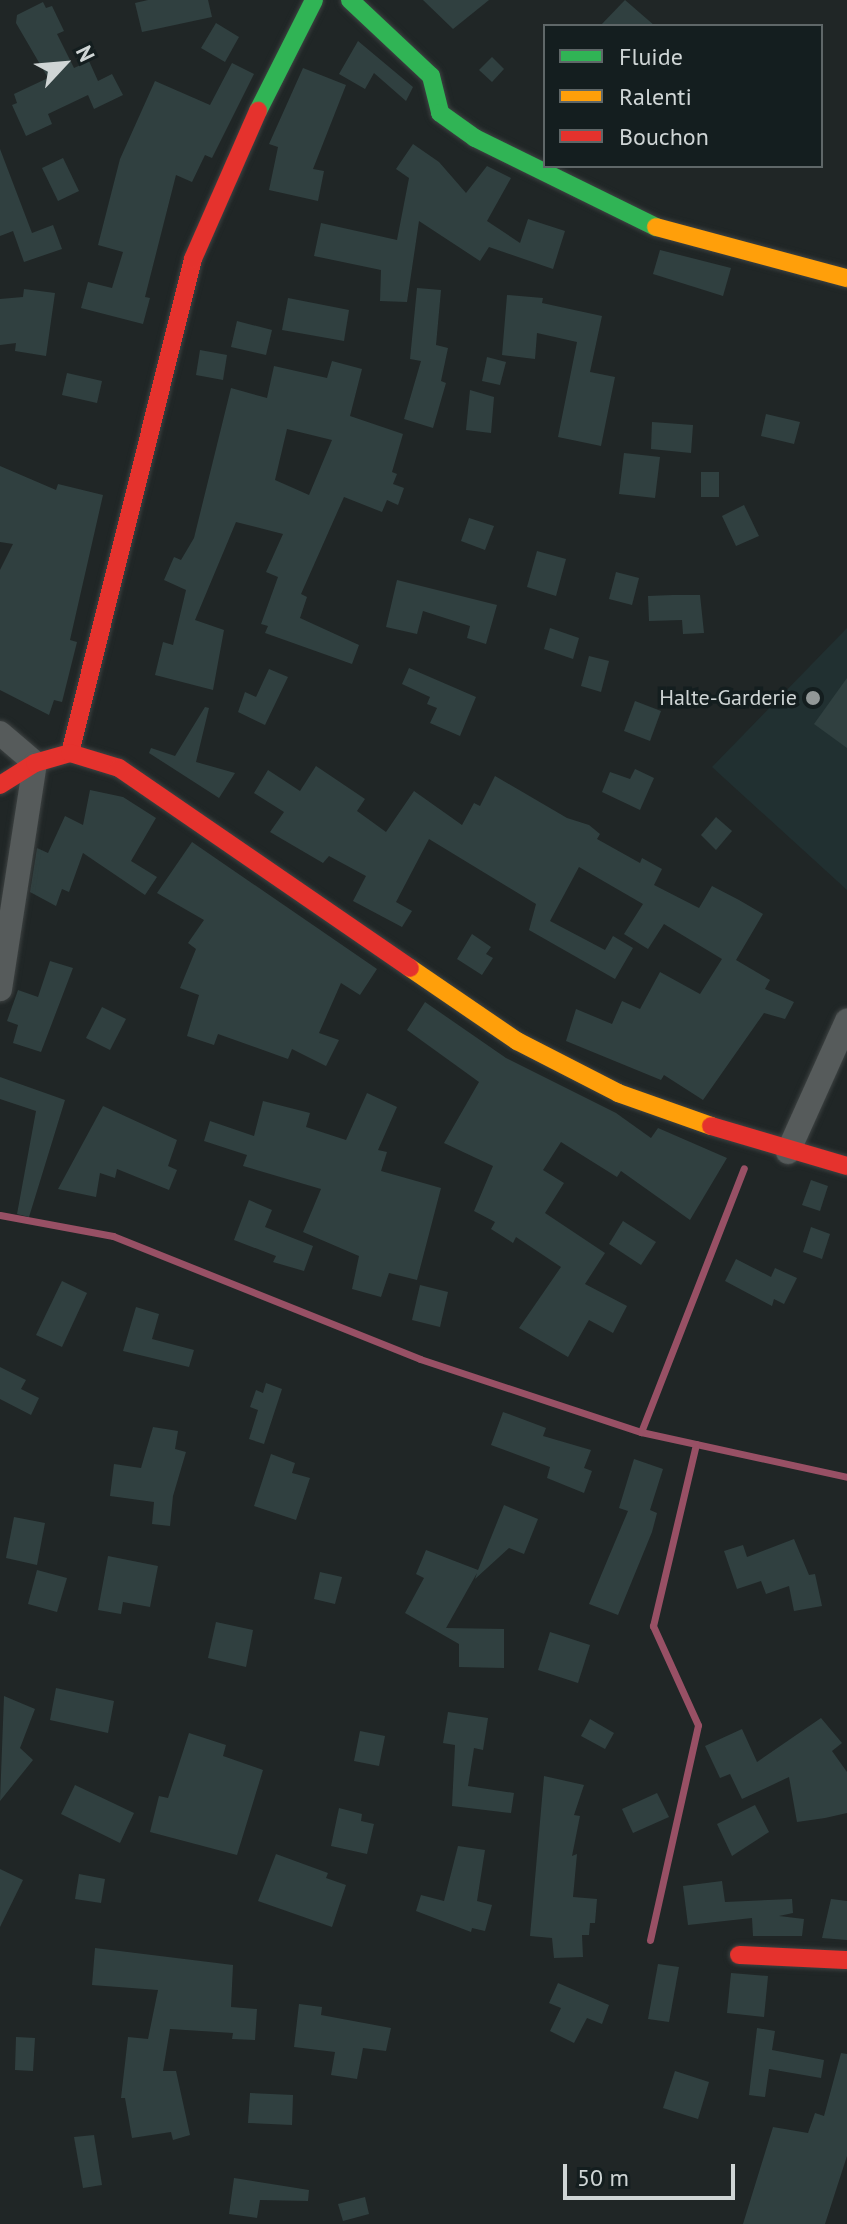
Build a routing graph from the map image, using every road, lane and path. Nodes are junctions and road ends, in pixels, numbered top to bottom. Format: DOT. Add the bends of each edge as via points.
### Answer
graph roads {
  1 [pos="314,0"];
  2 [pos="350,0"];
  3 [pos="847,278"];
  4 [pos="0,733"];
  5 [pos="70,753"];
  6 [pos="35,763"];
  7 [pos="0,785"];
  8 [pos="0,989"];
  9 [pos="847,1021"];
  10 [pos="788,1152"];
  11 [pos="847,1166"];
  12 [pos="739,1955"];
  13 [pos="847,1960"];
  1 -- 5 [label="street" via="249,129 193,259"];
  2 -- 3 [label="street" via="431,76 440,113 475,138 660,229"];
  4 -- 6 [label="street"];
  5 -- 6 [label="street"];
  5 -- 10 [label="street" via="119,768 517,1041 618,1093"];
  6 -- 7 [label="street"];
  6 -- 8 [label="street"];
  9 -- 10 [label="street"];
  10 -- 11 [label="street"];
  12 -- 13 [label="street"];
}
